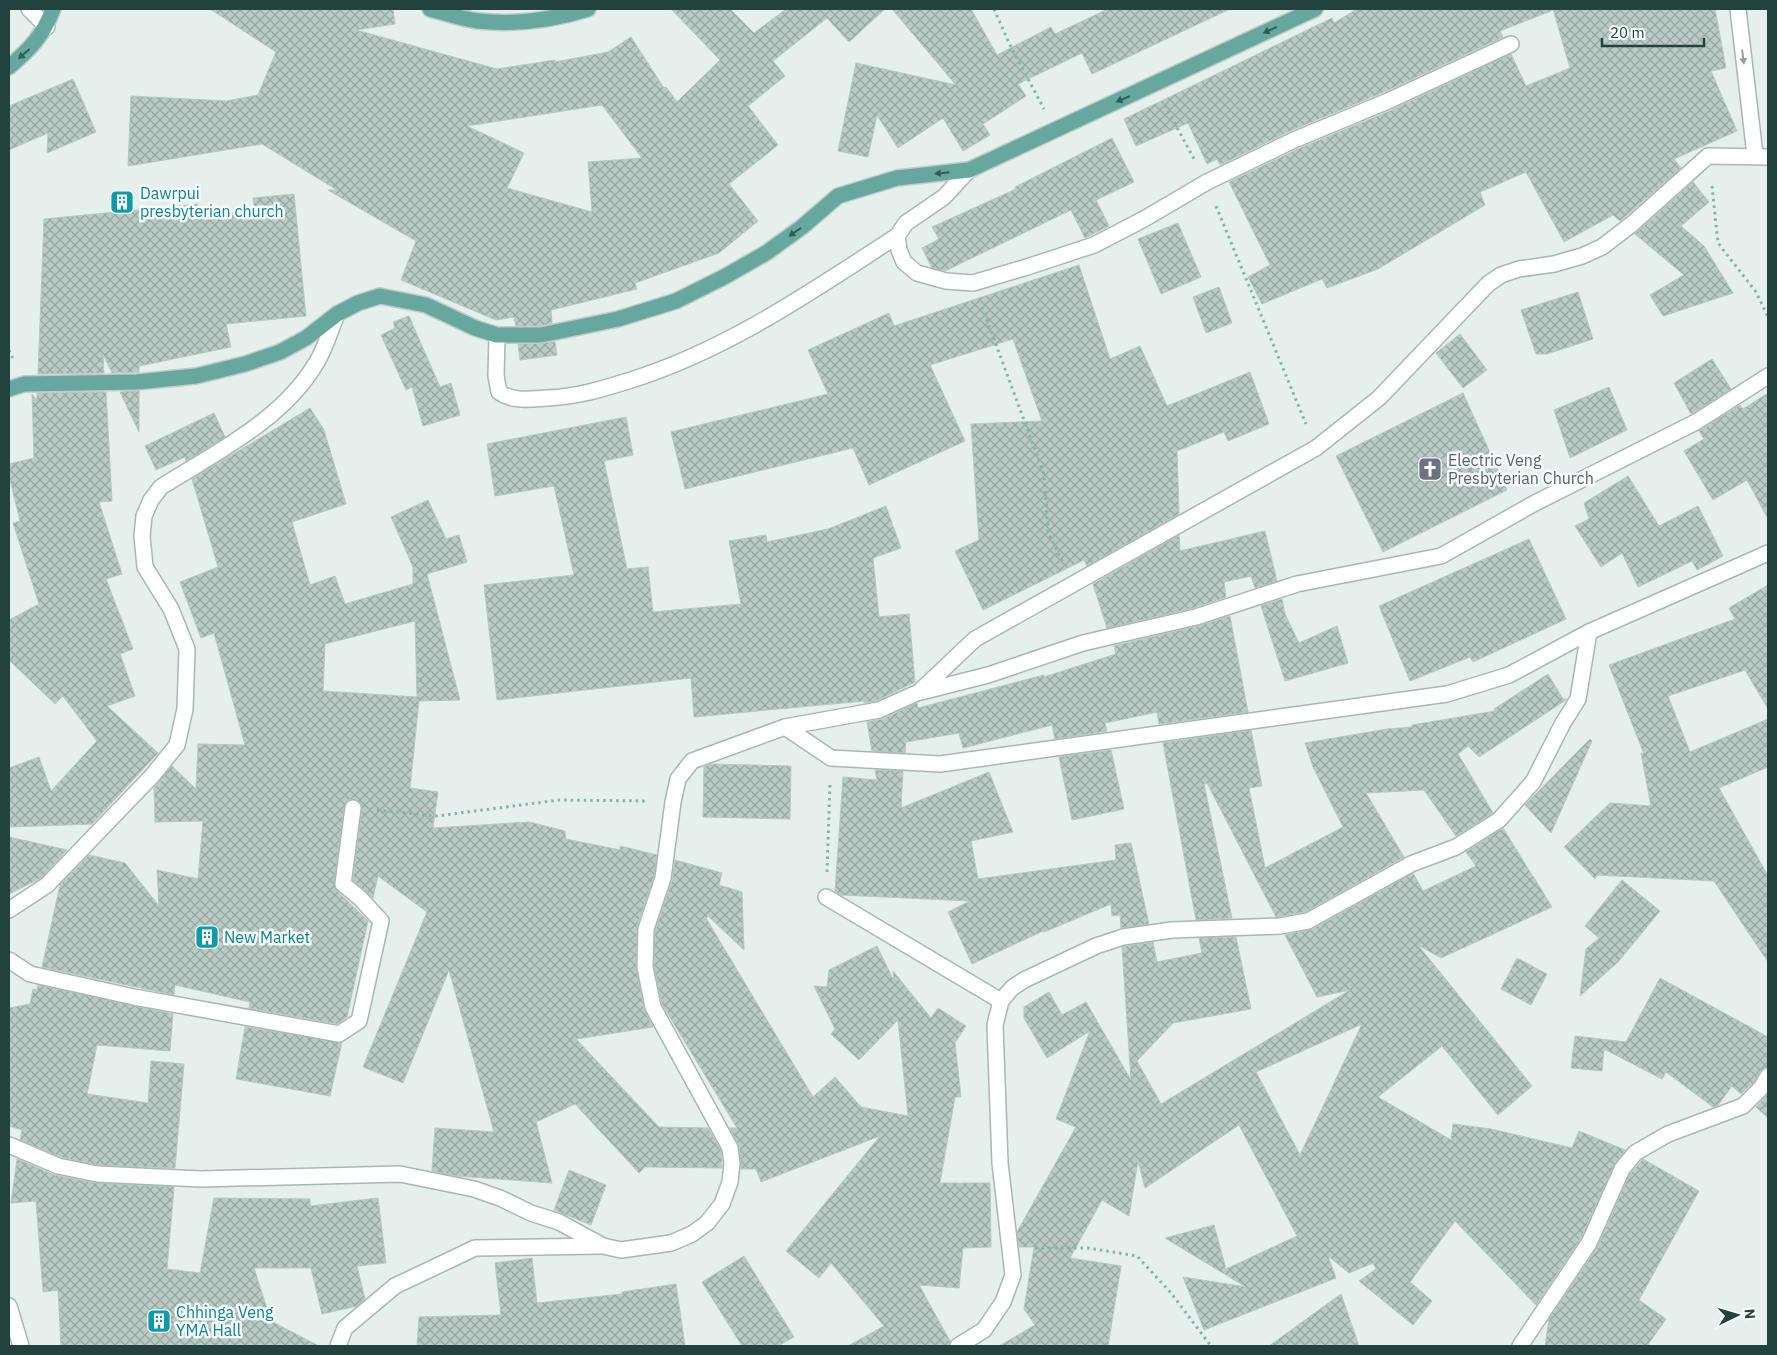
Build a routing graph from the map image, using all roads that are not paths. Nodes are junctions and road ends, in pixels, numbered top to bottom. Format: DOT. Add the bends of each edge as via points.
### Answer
graph roads {
  1 [pos="29,9"];
  2 [pos="53,9"];
  3 [pos="430,9"];
  4 [pos="588,9"];
  5 [pos="1314,9"];
  6 [pos="1738,9"];
  7 [pos="47,28"];
  8 [pos="1511,44"];
  9 [pos="9,67"];
  10 [pos="1762,156"];
  11 [pos="969,170"];
  12 [pos="897,236"];
  13 [pos="337,314"];
  14 [pos="498,335"];
  15 [pos="1768,376"];
  16 [pos="9,389"];
  17 [pos="1768,553"];
  18 [pos="1589,632"];
  19 [pos="919,692"];
  20 [pos="786,727"];
  21 [pos="353,808"];
  22 [pos="826,897"];
  23 [pos="9,910"];
  24 [pos="9,960"];
  25 [pos="1001,1002"];
  26 [pos="1768,1076"];
  27 [pos="9,1145"];
  28 [pos="603,1246"];
  29 [pos="9,1306"];
  30 [pos="21,1346"];
  31 [pos="338,1346"];
  32 [pos="958,1346"];
  33 [pos="1520,1346"];
  1 -- 7 [label="street"];
  2 -- 7 [label="main road"];
  3 -- 4 [label="main road" via="477,21 521,22"];
  5 -- 11 [label="main road, one-way"];
  6 -- 10 [label="street, one-way"];
  7 -- 9 [label="main road, one-way" via="32,47"];
  8 -- 12 [label="street" via="1294,140 1207,182 1094,245 973,283 946,281 917,273 904,262"];
  10 -- 19 [label="street" via="1708,156 1602,247 1554,264 1519,268 1501,275 1488,284 1379,398 1316,448 975,639"];
  11 -- 12 [label="street" via="944,197 906,223"];
  11 -- 14 [label="main road, one-way" via="898,178 838,196 766,253 676,301 572,330 541,335"];
  12 -- 14 [label="street" via="757,325 677,364 597,391 565,397 519,400 506,397 499,392 496,376"];
  13 -- 14 [label="main road" via="380,296 426,305"];
  13 -- 16 [label="main road" via="306,338 280,352 196,376 137,382 24,384"];
  13 -- 23 [label="street" via="318,360 282,404 253,429 161,487 151,500 144,516 142,536 146,567 171,608 187,649 185,709 177,745 152,776 47,885"];
  15 -- 19 [label="street" via="1696,422 1535,503 1441,556 1297,584 1196,616 1083,643 988,676"];
  17 -- 18 [label="street"];
  18 -- 20 [label="street" via="1509,675 1447,694 940,764 831,758"];
  18 -- 25 [label="street" via="1578,699 1533,782 1498,820 1456,847 1412,864 1308,921 1280,926 1172,930 1096,946 1024,980 1012,988"];
  19 -- 20 [label="street" via="879,710"];
  20 -- 28 [label="street" via="692,762 678,779 663,878 646,929 647,981 653,1007 730,1148 730,1182 722,1204 707,1223 692,1234 671,1243 621,1250"];
  21 -- 24 [label="street" via="343,884 381,921 359,1021 339,1034 134,997 30,974"];
  22 -- 25 [label="street"];
  25 -- 32 [label="street" via="996,1025 1000,1164 1013,1275 1003,1302 984,1330"];
  26 -- 33 [label="street" via="1743,1106 1668,1134 1635,1153 1622,1169 1589,1243"];
  27 -- 28 [label="street" via="58,1166 97,1174 201,1178 400,1174 474,1189 500,1198 559,1222"];
  28 -- 31 [label="street" via="475,1248 394,1286 345,1328"];
  29 -- 30 [label="street"];
}
